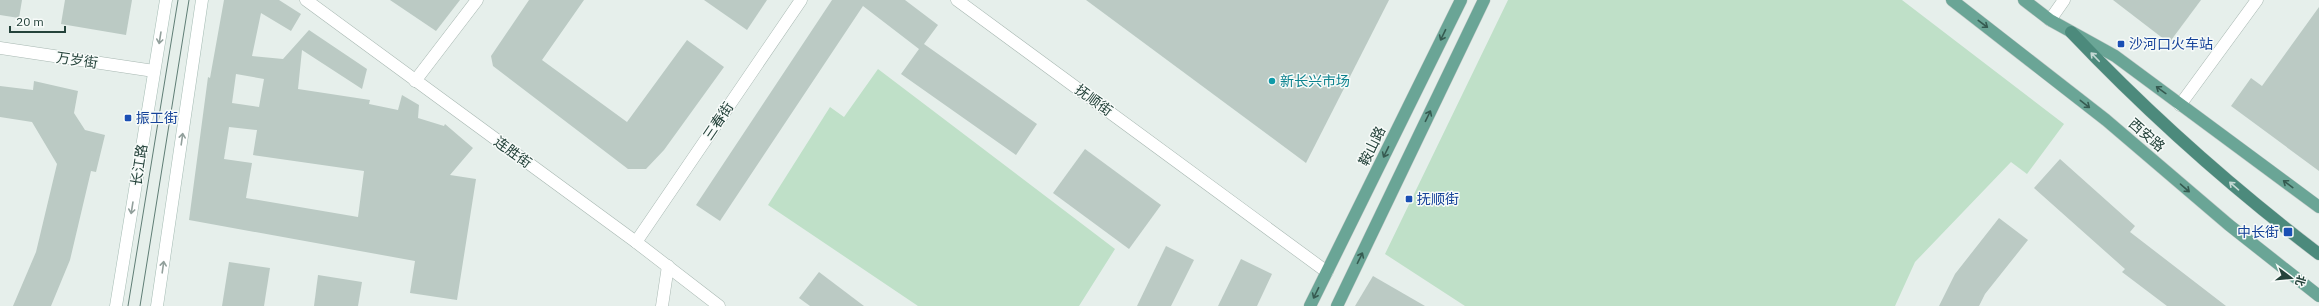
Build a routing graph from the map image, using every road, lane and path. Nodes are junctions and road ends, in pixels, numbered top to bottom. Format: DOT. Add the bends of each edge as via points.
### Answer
graph roads {
  1 [pos="166,0"];
  2 [pos="202,0"];
  3 [pos="306,0"];
  4 [pos="477,0"];
  5 [pos="801,0"];
  6 [pos="957,0"];
  7 [pos="1461,0"];
  8 [pos="1484,0"];
  9 [pos="1952,0"];
  10 [pos="2024,0"];
  11 [pos="2064,0"];
  12 [pos="2257,0"];
  13 [pos="2050,20"];
  14 [pos="2071,32"];
  15 [pos="0,48"];
  16 [pos="154,71"];
  17 [pos="415,80"];
  18 [pos="2180,104"];
  19 [pos="2319,208"];
  20 [pos="636,242"];
  21 [pos="2319,254"];
  22 [pos="668,266"];
  23 [pos="1327,272"];
  24 [pos="2319,296"];
  25 [pos="116,306"];
  26 [pos="157,306"];
  27 [pos="662,306"];
  28 [pos="719,306"];
  29 [pos="1310,306"];
  30 [pos="1337,306"];
  1 -- 16 [label="street, 长江路, one-way"];
  26 -- 2 [label="street, one-way"];
  3 -- 17 [label="street, 连胜街"];
  4 -- 17 [label="street"];
  5 -- 20 [label="street, 三春街"];
  6 -- 23 [label="street, 抚顺街"];
  7 -- 23 [label="main road, 鞍山路, one-way"];
  30 -- 8 [label="main road, one-way"];
  9 -- 24 [label="main road, 西安路, one-way" via="2106,120 2229,225"];
  10 -- 13 [label="main road"];
  11 -- 13 [label="street"];
  12 -- 18 [label="street"];
  13 -- 14 [label="main road"];
  18 -- 14 [label="main road, one-way" via="2115,56"];
  21 -- 14 [label="highway, one-way" via="2272,218 2154,113"];
  15 -- 16 [label="street, 万岁街"];
  16 -- 25 [label="street, 长江路, one-way"];
  17 -- 20 [label="street, 连胜街"];
  19 -- 18 [label="main road, one-way"];
  20 -- 22 [label="street, 连胜街"];
  22 -- 27 [label="street"];
  22 -- 28 [label="street, 连胜街"];
  23 -- 29 [label="main road, 鞍山路, one-way"];
}
